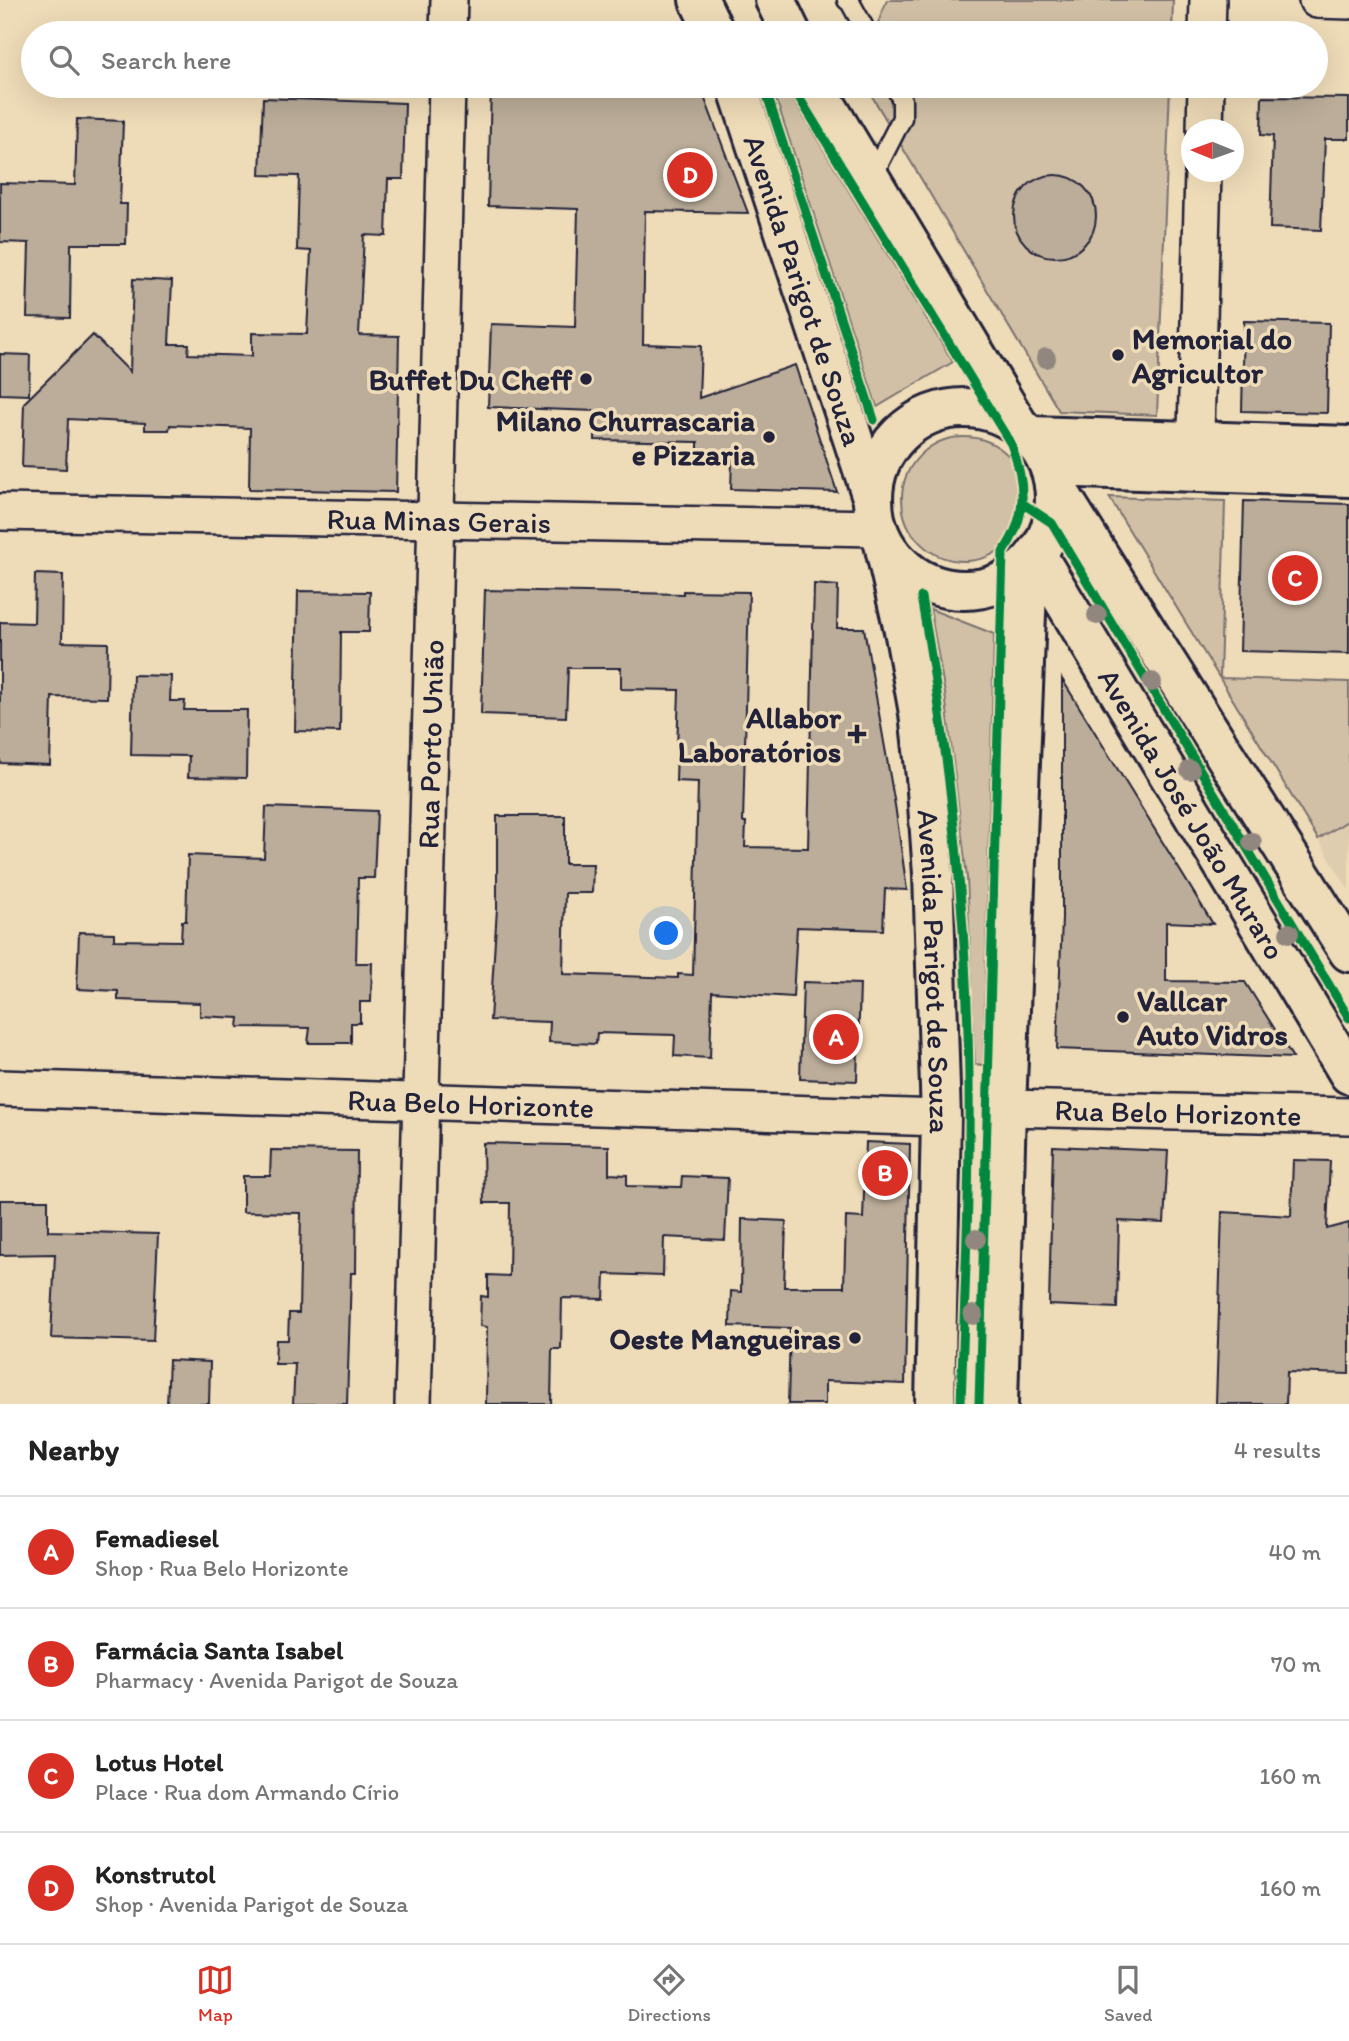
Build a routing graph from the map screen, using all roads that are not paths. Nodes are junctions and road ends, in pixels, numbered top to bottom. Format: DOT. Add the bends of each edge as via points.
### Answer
graph roads {
  1 [pos="449,0"];
  2 [pos="699,0"];
  3 [pos="775,0"];
  4 [pos="847,0"];
  5 [pos="1208,0"];
  6 [pos="1317,0"];
  7 [pos="1349,1"];
  8 [pos="448,21"];
  9 [pos="709,21"];
  10 [pos="785,21"];
  11 [pos="860,21"];
  12 [pos="1207,21"];
  13 [pos="447,98"];
  14 [pos="741,98"];
  15 [pos="823,98"];
  16 [pos="901,98"];
  17 [pos="1206,98"];
  18 [pos="1205,119"];
  19 [pos="871,179"];
  20 [pos="1203,182"];
  21 [pos="1349,446"];
  22 [pos="1038,453"];
  23 [pos="1196,457"];
  24 [pos="1349,477"];
  25 [pos="0,512"];
  26 [pos="436,520"];
  27 [pos="878,523"];
  28 [pos="1032,559"];
  29 [pos="1349,952"];
  30 [pos="1349,1074"];
  31 [pos="0,1088"];
  32 [pos="420,1102"];
  33 [pos="1006,1108"];
  34 [pos="1349,1116"];
  35 [pos="941,1118"];
  36 [pos="413,1404"];
  37 [pos="935,1404"];
  38 [pos="998,1404"];
  1 -- 8 [label="street"];
  2 -- 9 [label="main road"];
  3 -- 10 [label="main road"];
  4 -- 11 [label="lane"];
  5 -- 12 [label="street"];
  6 -- 7 [label="street"];
  13 -- 26 [label="street, Rua Porto União"];
  14 -- 27 [label="main road, Avenida Parigot de Souza"];
  15 -- 19 [label="main road"];
  16 -- 19 [label="lane" via="902,118"];
  17 -- 18 [label="street"];
  19 -- 22 [label="main road"];
  20 -- 23 [label="street"];
  21 -- 23 [label="main road"];
  22 -- 23 [label="main road"];
  22 -- 27 [label="main road" via="990,411 963,407 935,411 910,424 890,444 878,469"];
  22 -- 28 [label="main road" via="1055,504 1052,523"];
  22 -- 29 [label="main road, Avenida José João Muraro"];
  23 -- 24 [label="main road"];
  25 -- 26 [label="street, Rua Minas Gerais"];
  26 -- 27 [label="street, Rua Minas Gerais"];
  26 -- 32 [label="street, Rua Porto União"];
  27 -- 28 [label="main road" via="902,565 924,581 949,589 977,589 1002,582"];
  27 -- 35 [label="main road, Avenida Parigot de Souza" via="905,635 926,777"];
  28 -- 30 [label="main road, Avenida José João Muraro"];
  28 -- 33 [label="main road"];
  31 -- 32 [label="street, Rua Belo Horizonte"];
  32 -- 35 [label="street, Rua Belo Horizonte"];
  32 -- 36 [label="street, Rua Porto União"];
  33 -- 34 [label="street, Rua Belo Horizonte"];
  33 -- 38 [label="main road"];
  35 -- 37 [label="main road, Avenida Parigot de Souza"];
}
